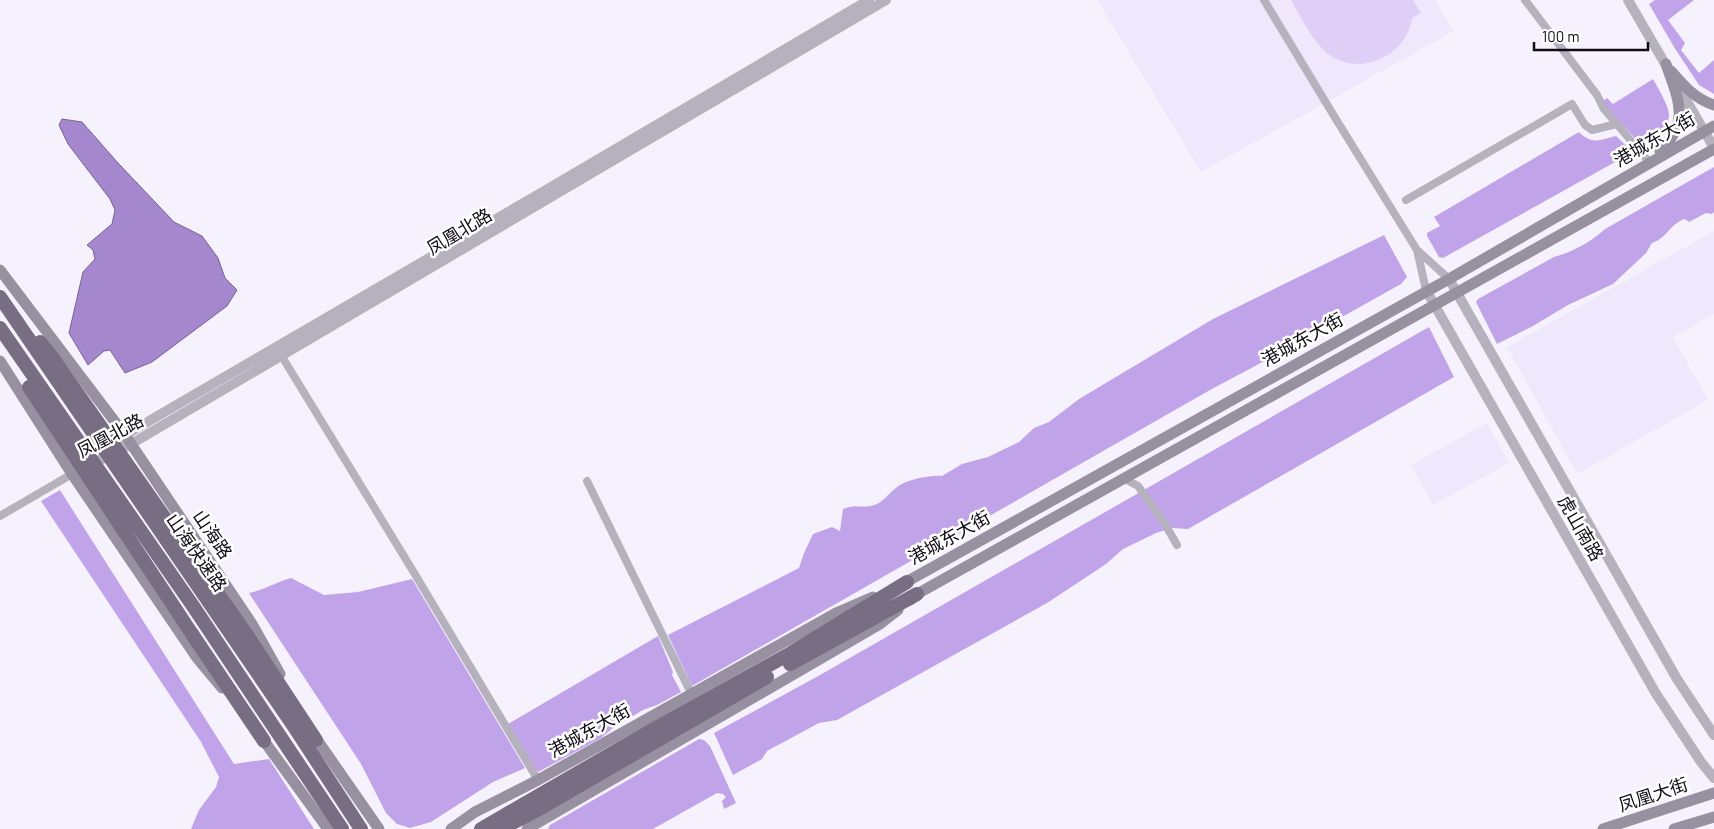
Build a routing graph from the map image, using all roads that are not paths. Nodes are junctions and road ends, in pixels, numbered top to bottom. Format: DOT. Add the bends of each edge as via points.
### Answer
graph roads {
  1 [pos="869,0"];
  2 [pos="886,0"];
  3 [pos="1264,0"];
  4 [pos="1525,0"];
  5 [pos="1628,0"];
  6 [pos="1666,64"];
  7 [pos="1714,105"];
  8 [pos="1617,124"];
  9 [pos="1709,129"];
  10 [pos="1714,148"];
  11 [pos="1646,164"];
  12 [pos="1406,200"];
  13 [pos="1417,250"];
  14 [pos="0,270"];
  15 [pos="1449,278"];
  16 [pos="1426,290"];
  17 [pos="1458,293"];
  18 [pos="0,296"];
  19 [pos="1435,305"];
  20 [pos="0,328"];
  21 [pos="0,343"];
  22 [pos="281,355"];
  23 [pos="0,361"];
  24 [pos="128,440"];
  25 [pos="72,474"];
  26 [pos="1124,479"];
  27 [pos="587,481"];
  28 [pos="0,516"];
  29 [pos="1177,545"];
  30 [pos="907,582"];
  31 [pos="917,594"];
  32 [pos="691,693"];
  33 [pos="1714,734"];
  34 [pos="655,735"];
  35 [pos="316,740"];
  36 [pos="264,741"];
  37 [pos="1714,778"];
  38 [pos="538,780"];
  39 [pos="1714,793"];
  40 [pos="1714,817"];
  41 [pos="542,825"];
  42 [pos="328,829"];
  43 [pos="342,829"];
  44 [pos="361,829"];
  45 [pos="379,829"];
  46 [pos="451,829"];
  47 [pos="482,829"];
  48 [pos="501,829"];
  49 [pos="527,829"];
  50 [pos="1603,829"];
  51 [pos="1674,829"];
  1 -- 24 [label="street, 凤凰北路"];
  2 -- 22 [label="street, 凤凰北路"];
  3 -- 13 [label="street"];
  4 -- 8 [label="street"];
  5 -- 6 [label="street"];
  6 -- 7 [label="main road" via="1684,87 1702,101"];
  6 -- 9 [label="street"];
  6 -- 11 [label="main road" via="1680,110 1678,128 1670,142"];
  8 -- 11 [label="street"];
  8 -- 12 [label="street" via="1592,130 1572,104"];
  9 -- 10 [label="street"];
  9 -- 11 [label="main road, 港城东大街"];
  10 -- 17 [label="main road, 港城东大街"];
  11 -- 15 [label="main road, 港城东大街"];
  13 -- 15 [label="street"];
  13 -- 16 [label="street"];
  14 -- 24 [label="main road, 山海路"];
  15 -- 16 [label="main road, 港城东大街"];
  15 -- 17 [label="street, 虎山南路"];
  16 -- 19 [label="street, 虎山南路"];
  16 -- 30 [label="main road, 港城东大街"];
  17 -- 19 [label="main road, 港城东大街"];
  17 -- 33 [label="street, 虎山南路" via="1677,679"];
  18 -- 35 [label="highway, bridge" via="52,357 247,635"];
  18 -- 44 [label="highway, 山海快速路, bridge"];
  19 -- 26 [label="main road, 港城东大街"];
  19 -- 37 [label="street, 虎山南路" via="1655,692"];
  20 -- 43 [label="highway, 山海快速路, bridge" via="193,606"];
  21 -- 36 [label="highway, bridge"];
  22 -- 24 [label="street, 凤凰北路"];
  22 -- 38 [label="street"];
  23 -- 25 [label="main road"];
  24 -- 25 [label="street, 凤凰北路"];
  24 -- 35 [label="main road, 山海路" via="252,624"];
  25 -- 28 [label="street"];
  25 -- 36 [label="main road" via="197,658"];
  26 -- 29 [label="street" via="1138,486"];
  26 -- 31 [label="main road, 港城东大街"];
  27 -- 32 [label="street"];
  30 -- 32 [label="main road, 港城东大街" via="836,613"];
  30 -- 34 [label="highway, 港城东大街"];
  31 -- 34 [label="highway, 港城东大街"];
  31 -- 41 [label="main road, 港城东大街" via="880,624"];
  32 -- 38 [label="main road, 港城东大街"];
  34 -- 47 [label="highway, 港城东大街"];
  34 -- 48 [label="highway, 港城东大街" via="539,809"];
  35 -- 45 [label="main road, 山海路"];
  36 -- 42 [label="main road"];
  38 -- 46 [label="main road, 港城东大街" via="475,812"];
  39 -- 50 [label="main road, 凤凰大街"];
  40 -- 51 [label="main road"];
  41 -- 49 [label="main road, 港城东大街"];
}
